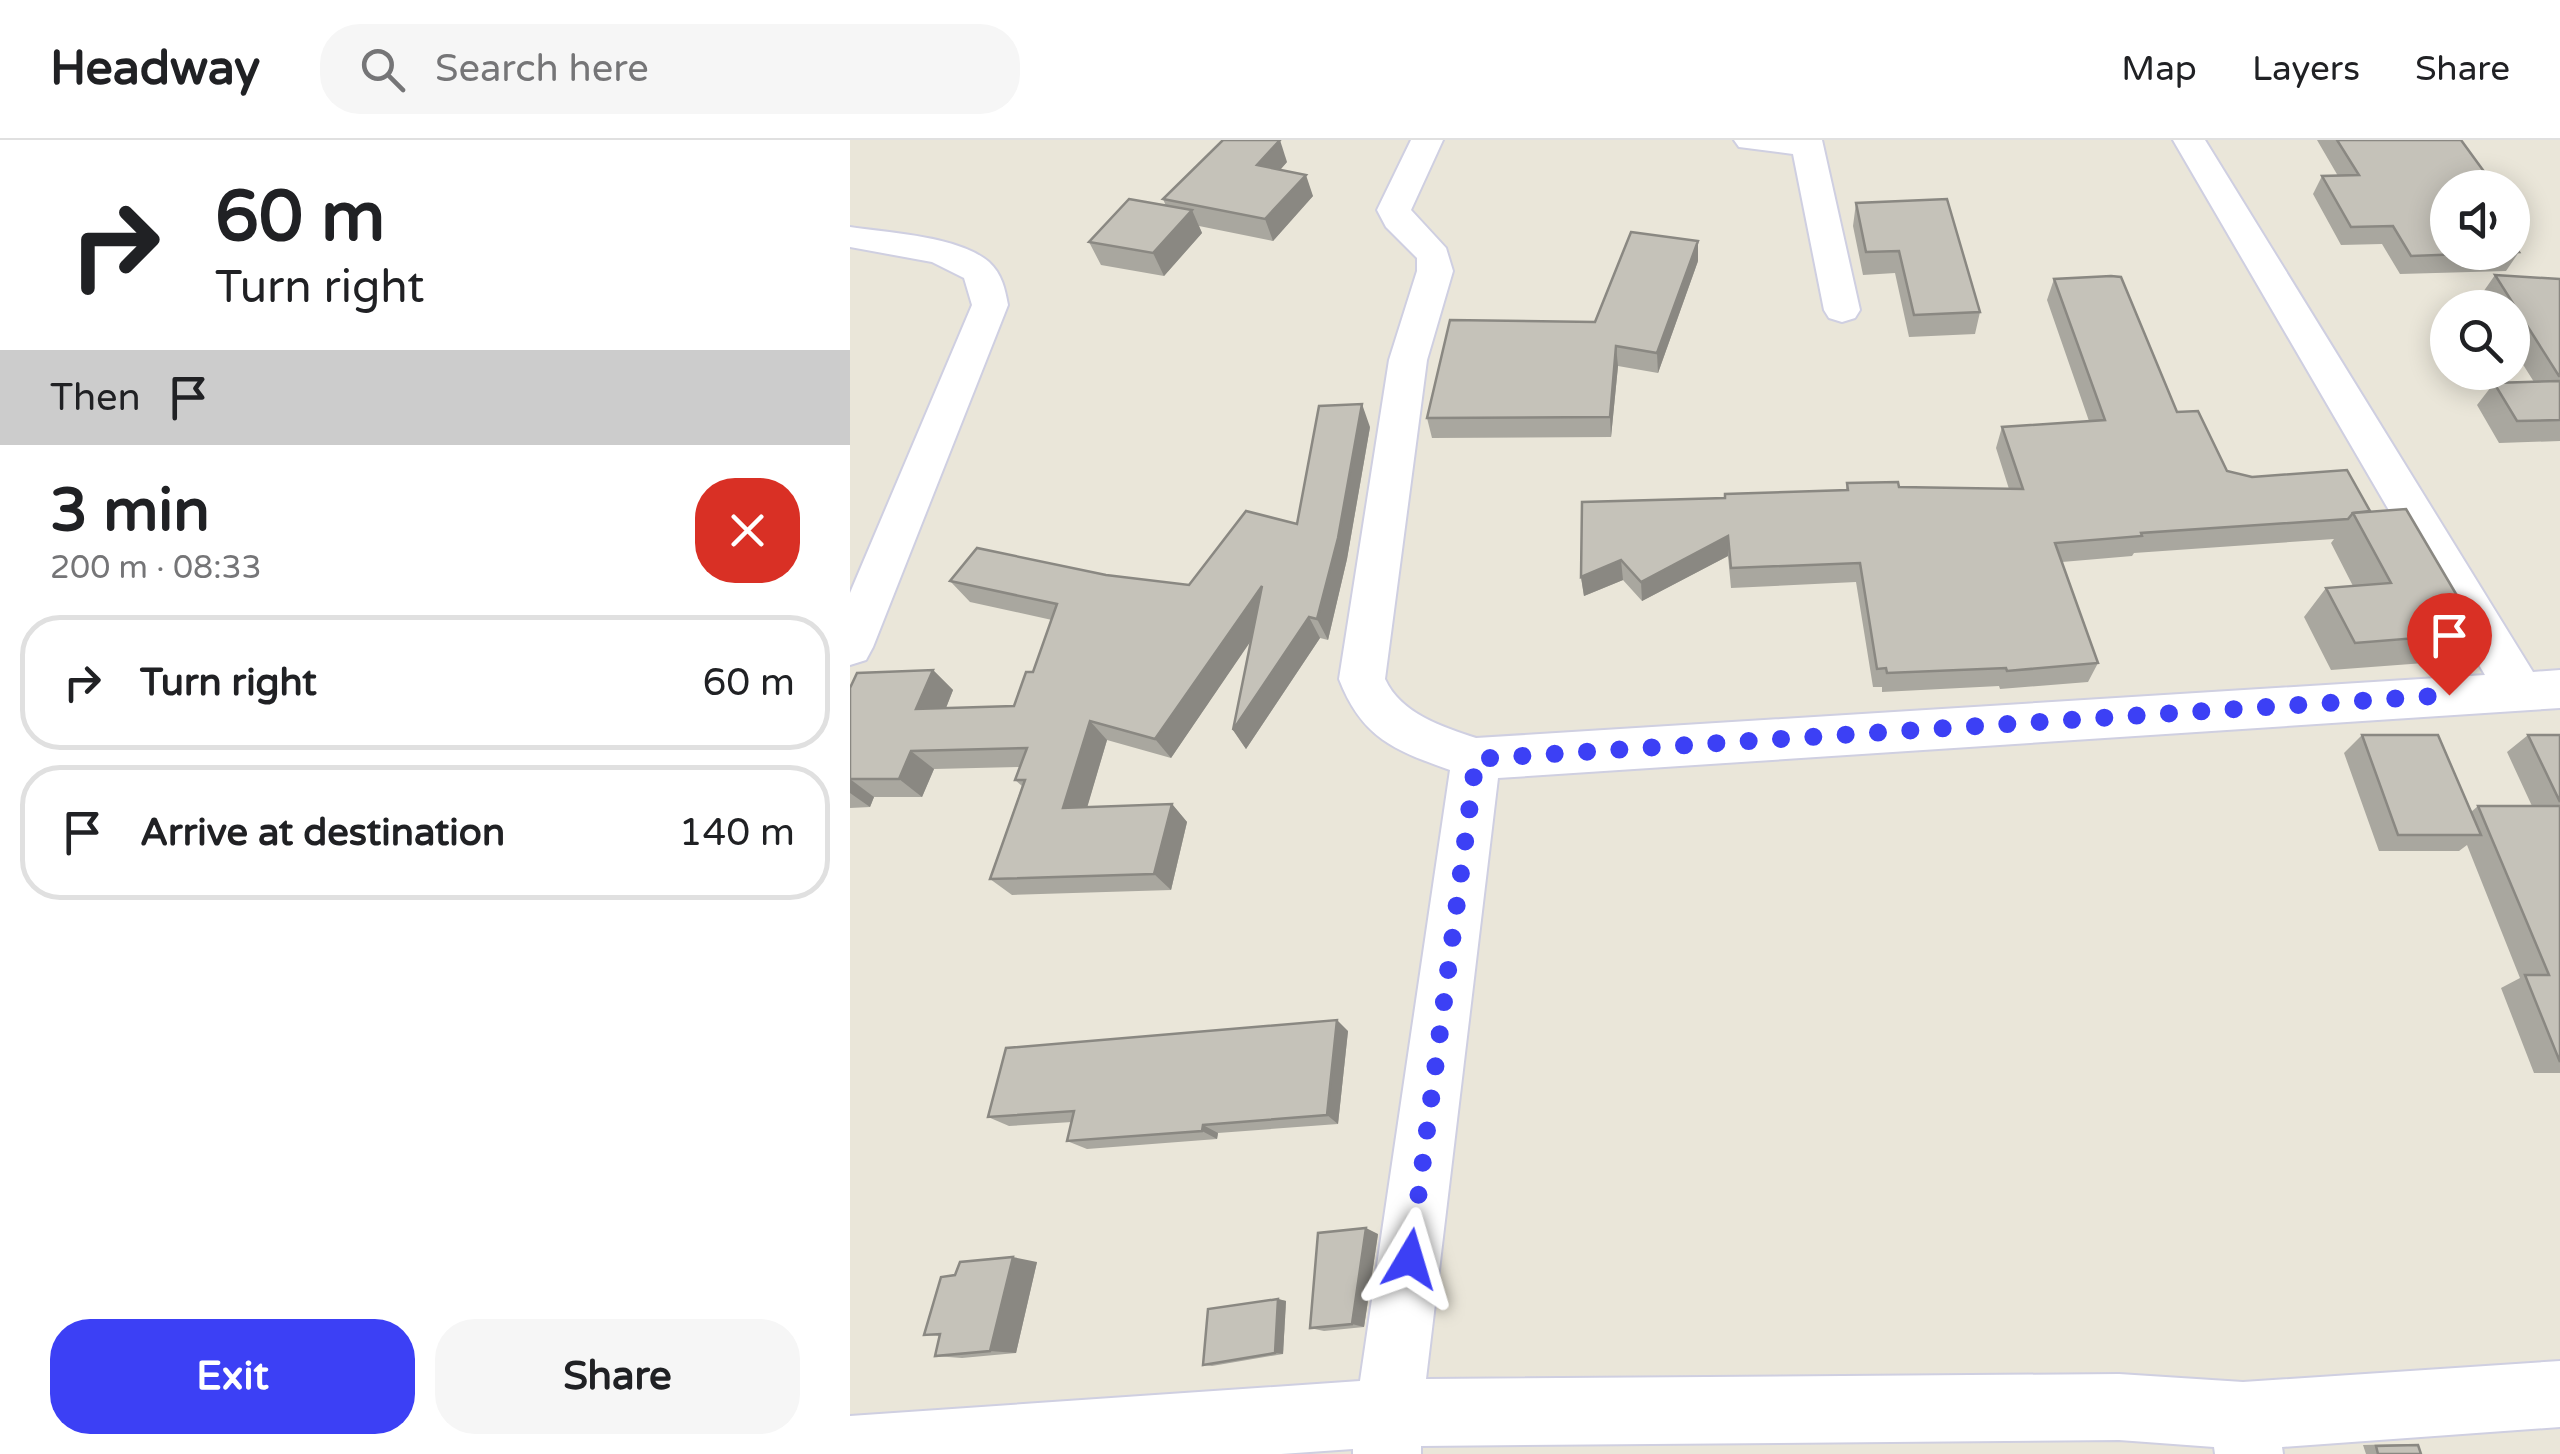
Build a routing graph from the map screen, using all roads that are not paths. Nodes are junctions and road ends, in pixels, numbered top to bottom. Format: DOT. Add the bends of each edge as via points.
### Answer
graph roads {
  1 [pos="1427,140"];
  2 [pos="1750,140"];
  3 [pos="2188,140"];
  4 [pos="1806,143"];
  5 [pos="850,237"];
  6 [pos="1842,310"];
  7 [pos="861,587"];
  8 [pos="850,648"];
  9 [pos="2539,689"];
  10 [pos="1476,759"];
  11 [pos="2560,1394"];
  12 [pos="1388,1434"];
  13 [pos="2246,1435"];
  14 [pos="850,1450"];
  1 -- 10 [label="street" via="1394,210 1434,256 1435,271 1408,360 1362,679 1368,700 1386,718"];
  2 -- 4 [label="street"];
  3 -- 9 [label="street"];
  4 -- 6 [label="street"];
  5 -- 7 [label="street" via="968,264 985,280 990,305"];
  7 -- 8 [label="street"];
  9 -- 10 [label="street"];
  10 -- 12 [label="street"];
  11 -- 13 [label="street"];
  12 -- 13 [label="street" via="2119,1407"];
  12 -- 14 [label="street"];
}
